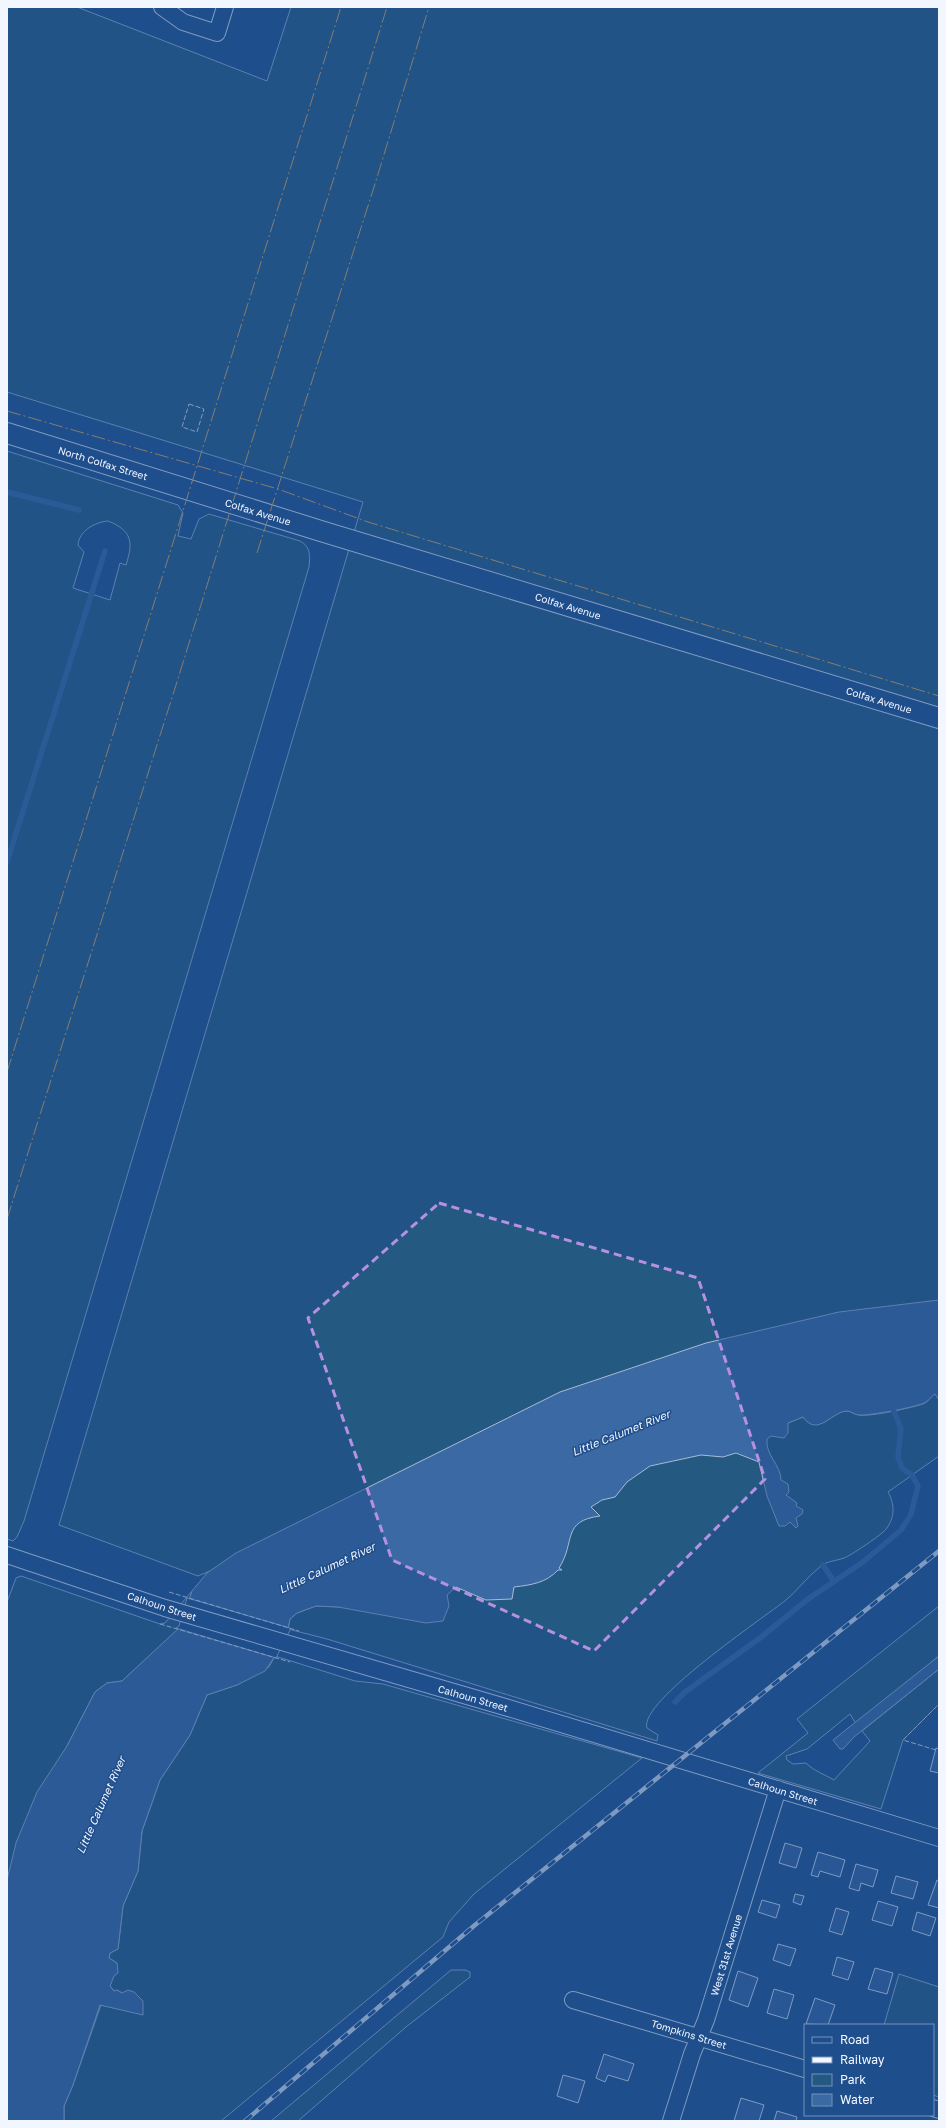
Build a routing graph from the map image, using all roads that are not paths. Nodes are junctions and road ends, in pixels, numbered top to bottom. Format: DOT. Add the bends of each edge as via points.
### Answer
graph roads {
  1 [pos="162,7"];
  2 [pos="225,7"];
  3 [pos="7,433"];
  4 [pos="198,493"];
  5 [pos="939,718"];
  6 [pos="7,1555"];
  7 [pos="778,1789"];
  8 [pos="939,1838"];
  9 [pos="573,2000"];
  10 [pos="699,2037"];
  11 [pos="804,2069"];
  12 [pos="671,2121"];
  1 -- 2 [label="street" via="183,22 217,33"];
  3 -- 4 [label="street, North Colfax Street"];
  4 -- 5 [label="street, Colfax Avenue"];
  6 -- 7 [label="street, Calhoun Street" via="164,1608"];
  7 -- 8 [label="street, Calhoun Street"];
  7 -- 10 [label="street, West 31st Avenue"];
  9 -- 10 [label="street, Tompkins Street"];
  10 -- 11 [label="street, Tompkins Street"];
  10 -- 12 [label="street, West 31st Avenue"];
}
